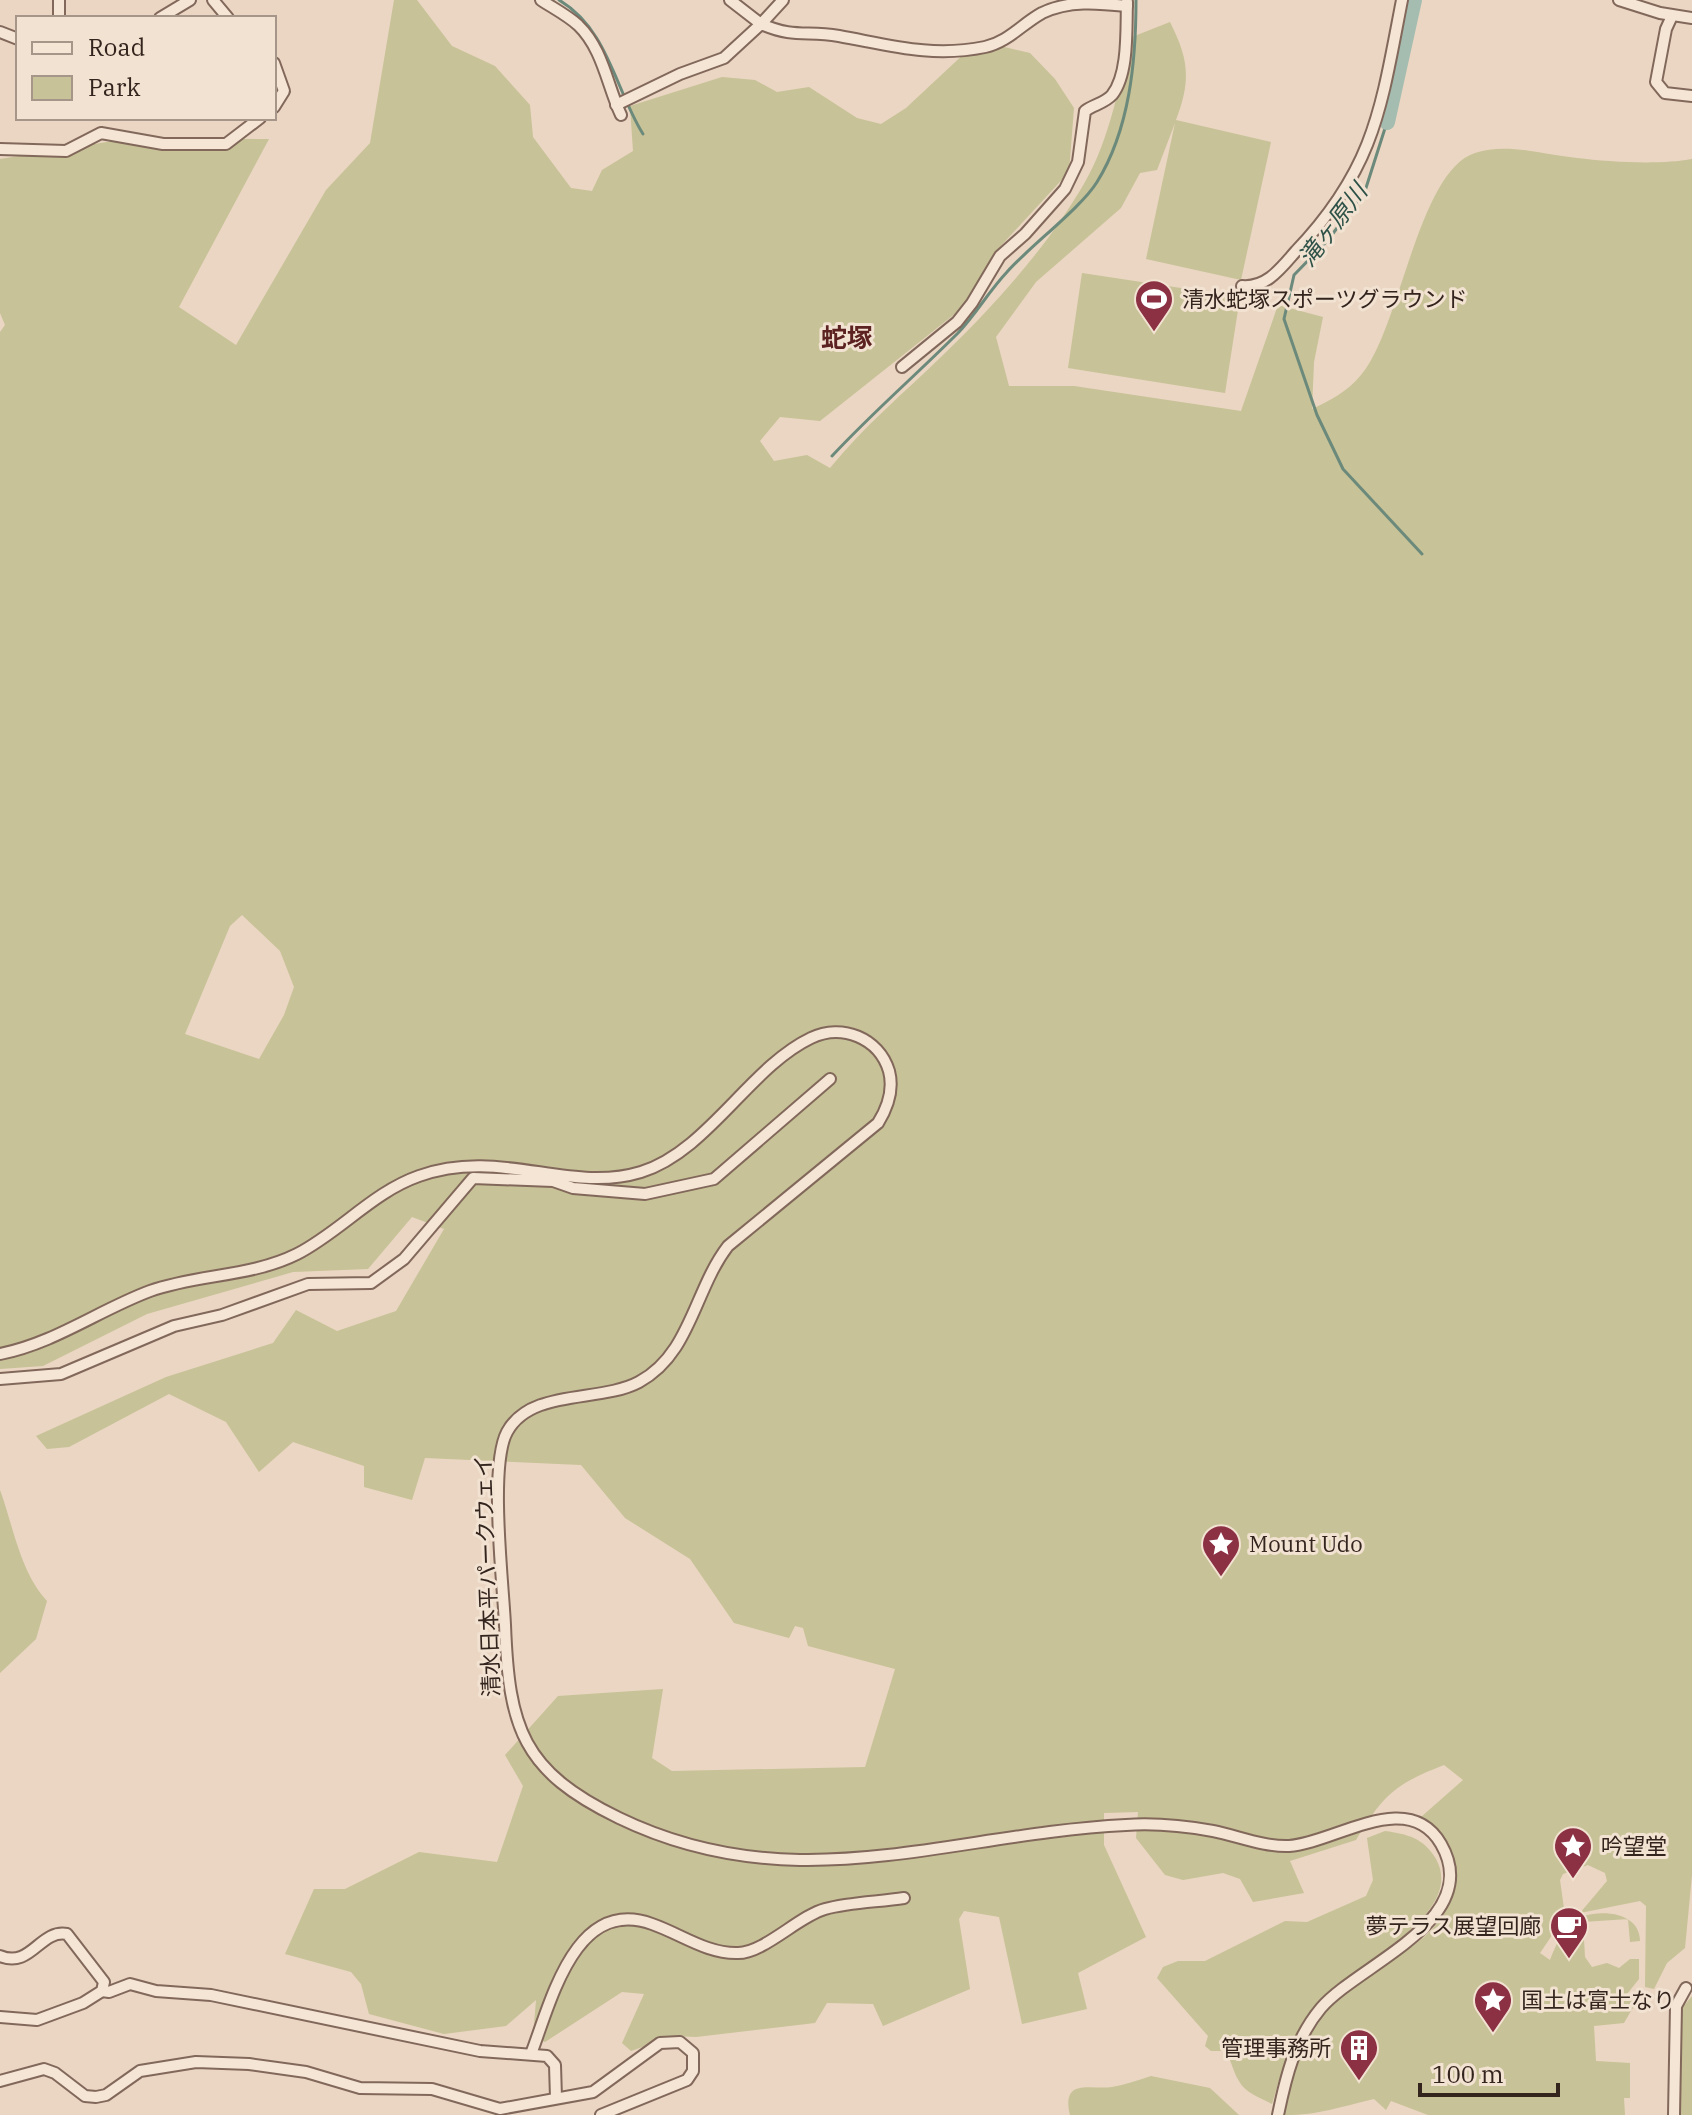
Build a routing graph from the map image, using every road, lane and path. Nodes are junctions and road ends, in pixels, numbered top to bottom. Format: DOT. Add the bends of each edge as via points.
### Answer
graph roads {
  1 [pos="190,0"];
  2 [pos="213,0"];
  3 [pos="541,0"];
  4 [pos="730,0"];
  5 [pos="783,0"];
  6 [pos="1402,0"];
  7 [pos="1619,0"];
  8 [pos="1127,3"];
  9 [pos="163,16"];
  10 [pos="226,16"];
  11 [pos="1672,16"];
  12 [pos="1692,18"];
  13 [pos="761,24"];
  14 [pos="276,69"];
  15 [pos="1692,96"];
  16 [pos="276,104"];
  17 [pos="257,120"];
  18 [pos="0,149"];
  19 [pos="1242,286"];
  20 [pos="902,367"];
  21 [pos="830,1079"];
  22 [pos="0,1354"];
  23 [pos="0,1379"];
  24 [pos="904,1898"];
  25 [pos="0,1956"];
  26 [pos="1686,1988"];
  27 [pos="102,1991"];
  28 [pos="0,2017"];
  29 [pos="531,2054"];
  30 [pos="0,2081"];
  31 [pos="556,2098"];
  32 [pos="601,2115"];
  33 [pos="1278,2115"];
  34 [pos="1674,2115"];
  1 -- 9 [label="street"];
  2 -- 10 [label="street"];
  3 -- 13 [label="street" via="588,36 619,110 680,74 724,58"];
  4 -- 13 [label="street"];
  5 -- 13 [label="street"];
  6 -- 19 [label="street" via="1381,107 1347,190 1270,278"];
  7 -- 11 [label="street"];
  8 -- 13 [label="street" via="1061,5 1005,40 961,50 898,50 836,35 796,36"];
  8 -- 20 [label="street" via="1116,88 1085,111 1072,177 1000,256 957,322"];
  11 -- 12 [label="street"];
  11 -- 15 [label="street" via="1656,82 1665,93"];
  14 -- 16 [label="street" via="284,91"];
  17 -- 18 [label="street" via="226,144 163,144 101,133 66,151"];
  21 -- 23 [label="street" via="714,1179 636,1194 553,1181 473,1178 404,1259 371,1283 308,1284 174,1326 61,1374"];
  22 -- 33 [label="street, 清水日本平パークウェイ" via="73,1330 148,1292 276,1263 394,1187 441,1169 497,1165 585,1177 645,1170 683,1149 803,1042 821,1034 858,1036 888,1067 891,1086 878,1123 728,1246 666,1362 627,1388 551,1402 513,1422 501,1450 506,1663 517,1723 556,1780 632,1825 715,1851 780,1861 831,1862 1131,1824 1210,1830 1286,1846 1375,1821 1418,1824 1437,1838 1447,1856 1450,1881 1440,1909 1422,1930 1346,1984 1309,2023 1291,2062"];
  24 -- 29 [label="street" via="823,1909 742,1954 715,1951 650,1923 622,1918 603,1924 569,1956"];
  25 -- 27 [label="street" via="23,1958 51,1935 67,1934 101,1975"];
  26 -- 34 [label="street" via="1676,2006"];
  27 -- 28 [label="street" via="37,2020"];
  27 -- 29 [label="street" via="130,1984 211,1995 376,2032 480,2051"];
  29 -- 31 [label="street" via="547,2056 555,2065"];
  30 -- 31 [label="street" via="44,2069 85,2096 96,2097 140,2071 196,2062 280,2067 360,2088 432,2089 491,2109"];
  31 -- 32 [label="street" via="601,2088 660,2043 680,2042 693,2053 687,2080"];
}
